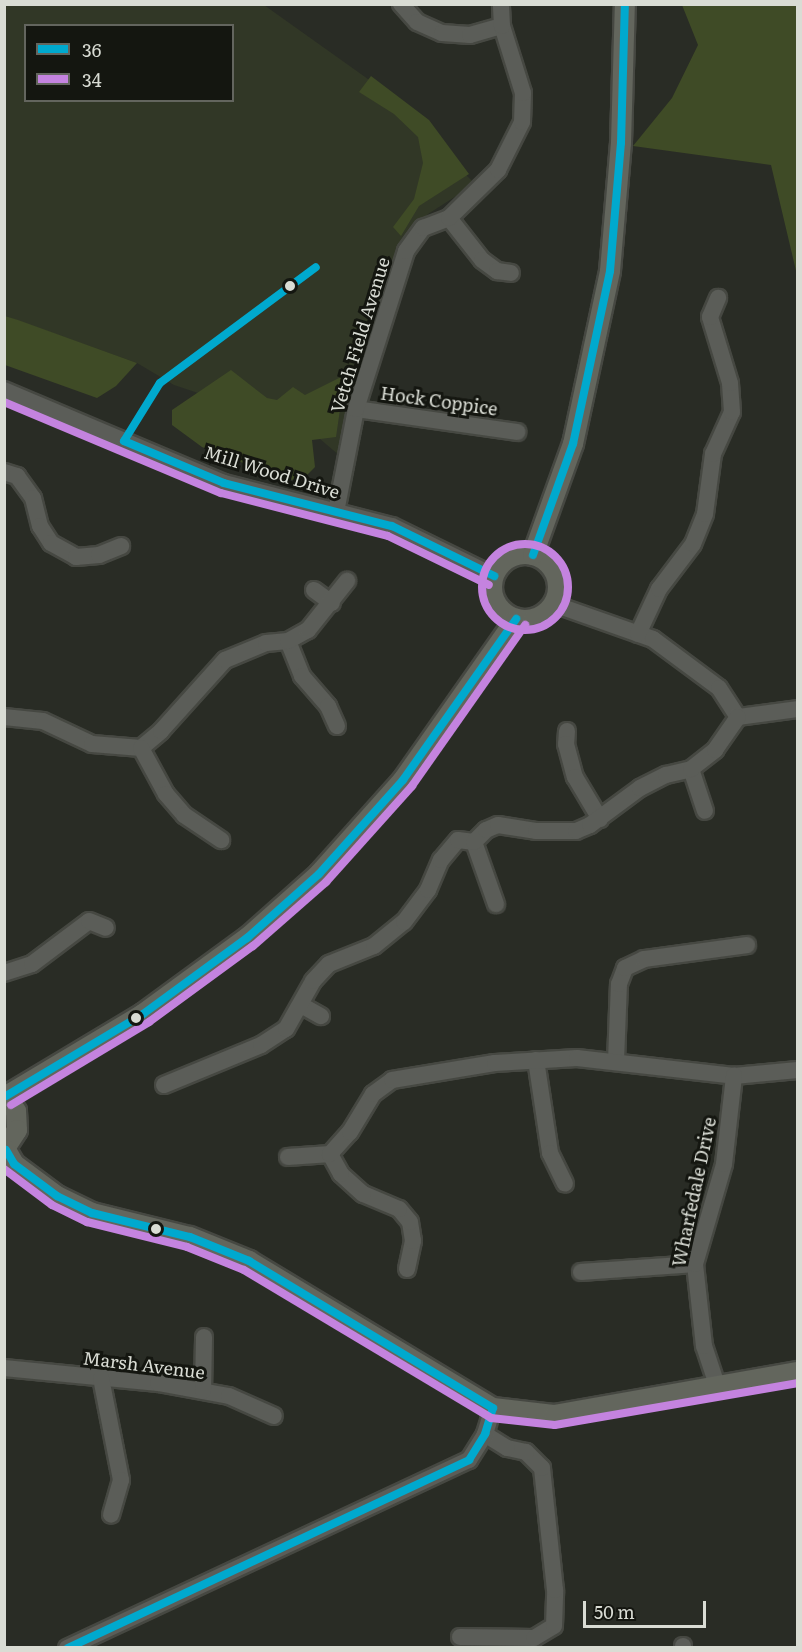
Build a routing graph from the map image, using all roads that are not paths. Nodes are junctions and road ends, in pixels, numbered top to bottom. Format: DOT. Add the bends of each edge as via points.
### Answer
graph roads {
  1 [pos="401,4"];
  2 [pos="501,4"];
  3 [pos="625,4"];
  4 [pos="502,26"];
  5 [pos="449,218"];
  6 [pos="511,273"];
  7 [pos="718,298"];
  8 [pos="4,390"];
  9 [pos="356,409"];
  10 [pos="517,432"];
  11 [pos="4,472"];
  12 [pos="336,512"];
  13 [pos="121,546"];
  14 [pos="533,555"];
  15 [pos="494,576"];
  16 [pos="346,581"];
  17 [pos="314,590"];
  18 [pos="556,600"];
  19 [pos="332,603"];
  20 [pos="516,619"];
  21 [pos="638,634"];
  22 [pos="288,641"];
  23 [pos="798,709"];
  24 [pos="4,717"];
  25 [pos="738,717"];
  26 [pos="337,726"];
  27 [pos="567,731"];
  28 [pos="141,748"];
  29 [pos="691,769"];
  30 [pos="705,811"];
  31 [pos="600,819"];
  32 [pos="221,840"];
  33 [pos="474,842"];
  34 [pos="496,904"];
  35 [pos="106,928"];
  36 [pos="747,945"];
  37 [pos="4,973"];
  38 [pos="301,1005"];
  39 [pos="321,1016"];
  40 [pos="536,1060"];
  41 [pos="616,1061"];
  42 [pos="798,1070"];
  43 [pos="734,1076"];
  44 [pos="164,1085"];
  45 [pos="5,1095"];
  46 [pos="5,1150"];
  47 [pos="330,1154"];
  48 [pos="288,1156"];
  49 [pos="566,1184"];
  50 [pos="695,1264"];
  51 [pos="407,1269"];
  52 [pos="581,1272"];
  53 [pos="204,1336"];
  54 [pos="4,1368"];
  55 [pos="798,1372"];
  56 [pos="101,1378"];
  57 [pos="717,1385"];
  58 [pos="203,1391"];
  59 [pos="493,1408"];
  60 [pos="274,1416"];
  61 [pos="485,1434"];
  62 [pos="111,1515"];
  63 [pos="460,1637"];
  64 [pos="67,1647"];
  1 -- 4 [label="street" via="417,22 442,33 470,35"];
  2 -- 4 [label="street, Vetch Field Avenue"];
  3 -- 14 [label="main road" via="621,143 610,271 573,444"];
  4 -- 5 [label="street, Vetch Field Avenue" via="523,93 522,122 498,170"];
  5 -- 6 [label="street" via="482,260 497,271"];
  5 -- 9 [label="street, Vetch Field Avenue" via="423,228 406,251"];
  7 -- 21 [label="street" via="710,316 730,382 732,412 713,454 705,514 693,544 659,589"];
  8 -- 12 [label="street, Mill Wood Drive" via="224,483"];
  9 -- 10 [label="street, Hock Coppice"];
  9 -- 12 [label="street, Vetch Field Avenue"];
  11 -- 13 [label="street" via="17,476 33,498 40,526 51,543 76,557 99,555"];
  12 -- 15 [label="street, Mill Wood Drive" via="392,526"];
  14 -- 15 [label="main road" via="510,558"];
  14 -- 18 [label="main road" via="553,569 557,579"];
  15 -- 20 [label="main road" via="495,601"];
  16 -- 19 [label="street"];
  17 -- 19 [label="street"];
  18 -- 20 [label="main road" via="543,615"];
  18 -- 21 [label="street" via="565,608"];
  19 -- 22 [label="street" via="308,630"];
  20 -- 45 [label="main road" via="403,780 319,874 247,938 143,1014"];
  21 -- 25 [label="street" via="653,639 719,688"];
  22 -- 26 [label="street" via="302,676 328,706"];
  22 -- 28 [label="street" via="266,643 225,660"];
  23 -- 25 [label="street"];
  24 -- 28 [label="street" via="43,721 92,744"];
  25 -- 29 [label="street" via="715,750"];
  27 -- 31 [label="street" via="566,744 575,777"];
  28 -- 32 [label="street" via="166,794 184,815"];
  29 -- 30 [label="street"];
  29 -- 31 [label="street" via="666,775 640,788"];
  31 -- 33 [label="street" via="576,831 536,831 498,825"];
  33 -- 34 [label="street"];
  33 -- 38 [label="street" via="458,840 441,860 429,890 404,922 374,946 329,964"];
  35 -- 37 [label="street" via="89,921 32,964"];
  36 -- 41 [label="street" via="644,958 625,968 619,984"];
  38 -- 39 [label="street"];
  38 -- 44 [label="street" via="286,1029 261,1045"];
  40 -- 41 [label="street"];
  40 -- 47 [label="street" via="438,1070 392,1080 373,1094 350,1132"];
  40 -- 49 [label="street" via="550,1153"];
  41 -- 43 [label="street"];
  42 -- 43 [label="street"];
  43 -- 50 [label="street, Wharfedale Drive" via="724,1164"];
  45 -- 46 [label="main road" via="16,1111 17,1130"];
  46 -- 59 [label="main road" via="14,1164 57,1196 92,1213 190,1237 249,1261"];
  47 -- 48 [label="street"];
  47 -- 51 [label="street" via="341,1174 363,1194 399,1209 410,1222 413,1241"];
  50 -- 52 [label="street"];
  50 -- 57 [label="street, Wharfedale Drive" via="704,1346"];
  53 -- 58 [label="street"];
  54 -- 56 [label="street, Marsh Avenue"];
  55 -- 57 [label="main road"];
  56 -- 58 [label="street, Marsh Avenue"];
  56 -- 62 [label="street" via="121,1480"];
  57 -- 59 [label="main road" via="554,1415"];
  58 -- 60 [label="street, Marsh Avenue" via="229,1396"];
  59 -- 61 [label="street"];
  61 -- 63 [label="street" via="507,1448 526,1452 542,1468 554,1578 554,1626 534,1638"];
  61 -- 64 [label="street" via="469,1460"];
}
